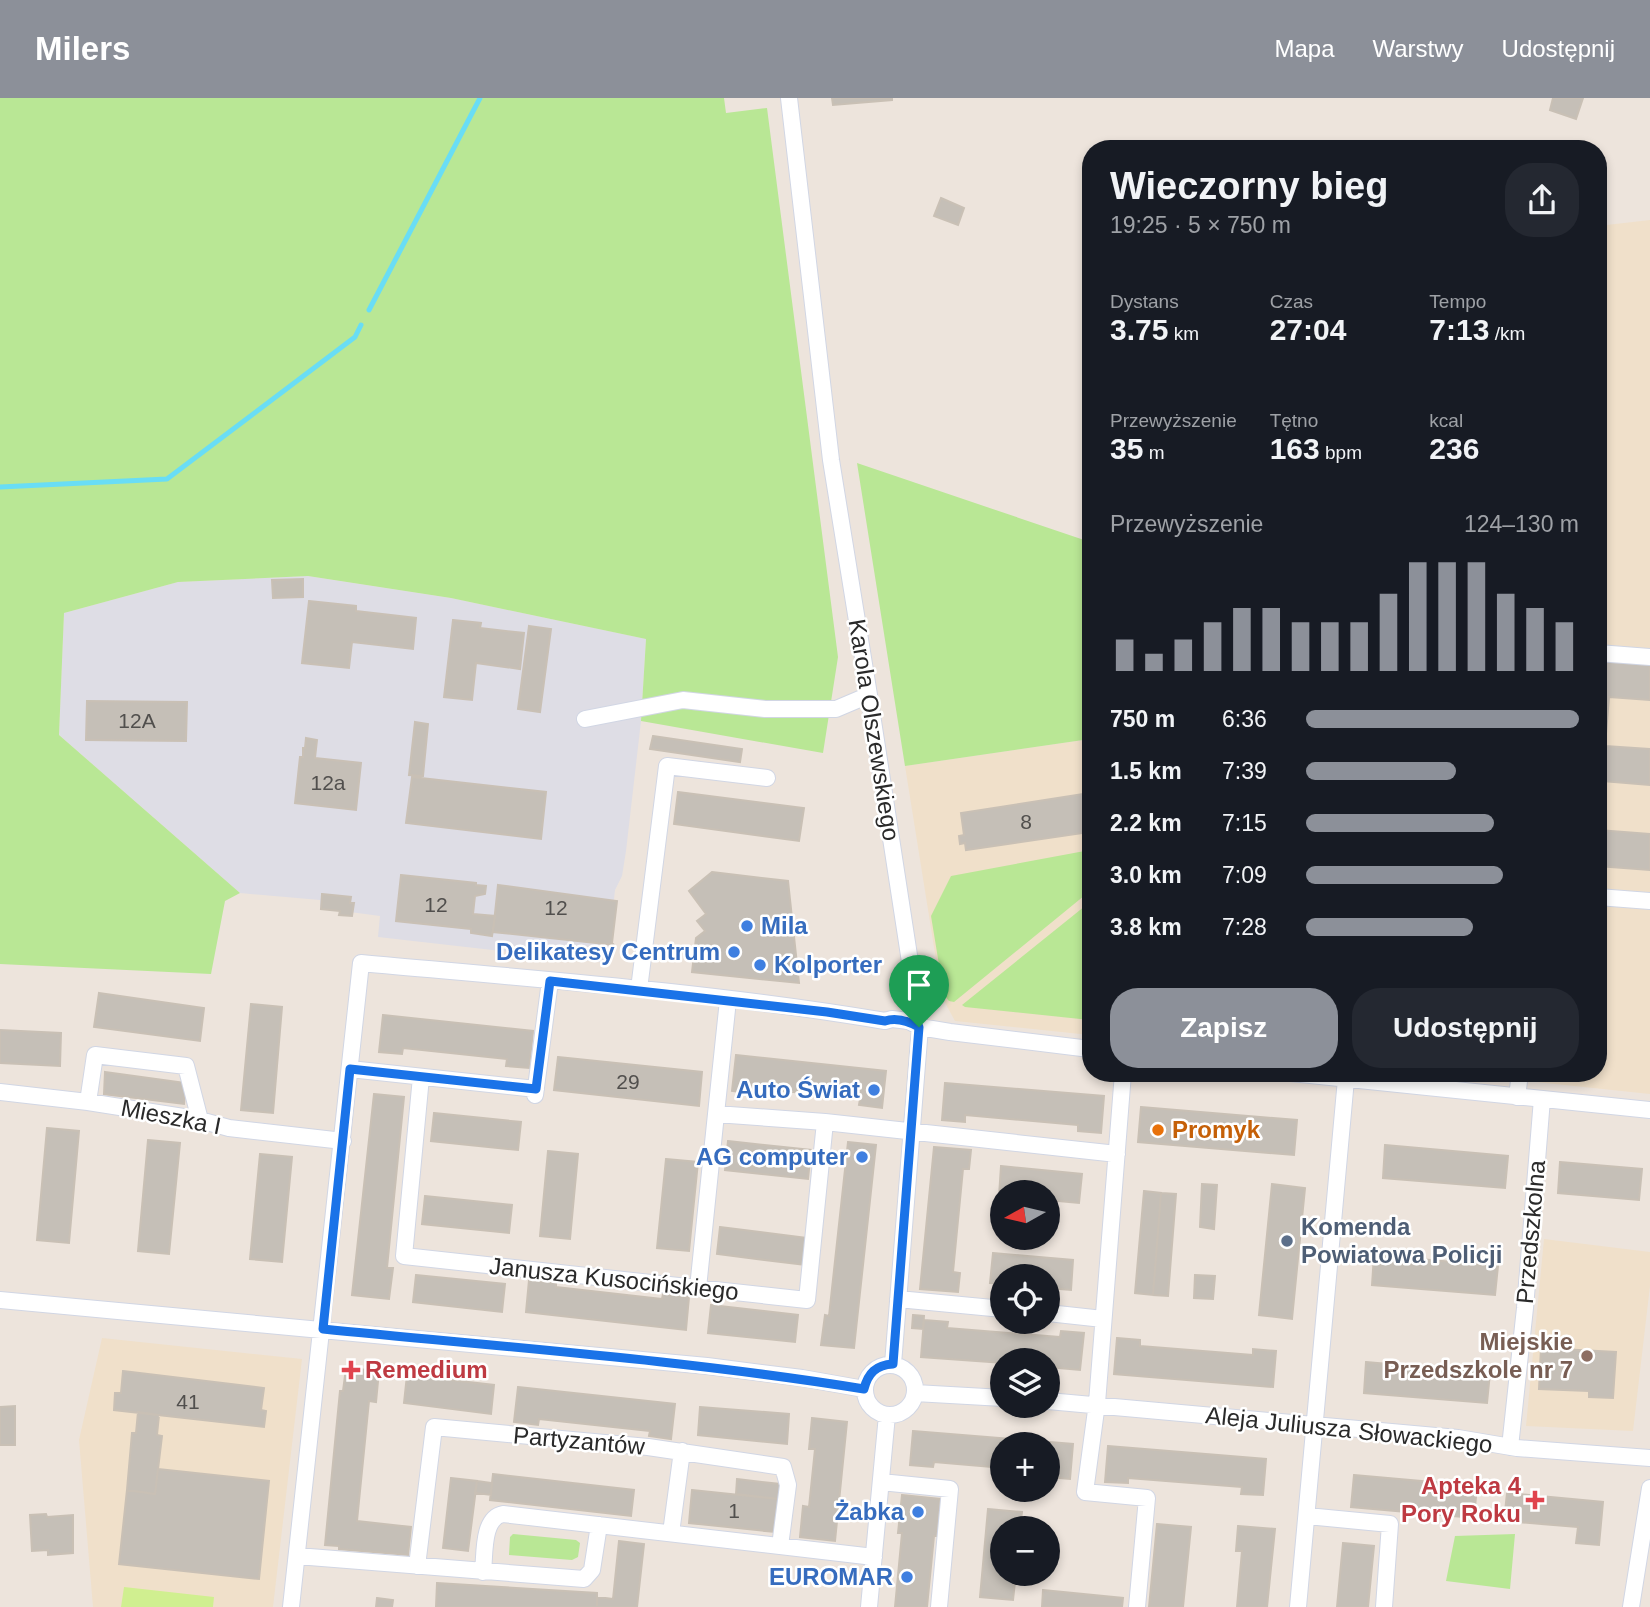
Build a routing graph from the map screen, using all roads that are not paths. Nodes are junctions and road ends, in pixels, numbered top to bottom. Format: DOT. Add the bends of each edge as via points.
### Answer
graph roads {
  1 [pos="789,98"];
  2 [pos="1607,654"];
  3 [pos="1650,657"];
  4 [pos="869,695"];
  5 [pos="586,719"];
  6 [pos="767,778"];
  7 [pos="1607,898"];
  8 [pos="1650,901"];
  9 [pos="550,981"];
  10 [pos="639,989"];
  11 [pos="728,1000"];
  12 [pos="919,1027"];
  13 [pos="1082,1048"];
  14 [pos="350,1069"];
  15 [pos="421,1077"];
  16 [pos="1122,1082"];
  17 [pos="1346,1082"];
  18 [pos="1374,1082"];
  19 [pos="1519,1082"];
  20 [pos="0,1092"];
  21 [pos="1517,1097"];
  22 [pos="1542,1099"];
  23 [pos="88,1102"];
  24 [pos="1650,1110"];
  25 [pos="716,1114"];
  26 [pos="200,1120"];
  27 [pos="824,1122"];
  28 [pos="913,1132"];
  29 [pos="343,1141"];
  30 [pos="1117,1154"];
  31 [pos="698,1288"];
  32 [pos="898,1299"];
  33 [pos="0,1300"];
  34 [pos="990,1308"];
  35 [pos="1060,1314"];
  36 [pos="1104,1319"];
  37 [pos="323,1329"];
  38 [pos="893,1364"];
  39 [pos="864,1389"];
  40 [pos="915,1393"];
  41 [pos="990,1397"];
  42 [pos="1060,1401"];
  43 [pos="1097,1403"];
  44 [pos="887,1415"];
  45 [pos="1315,1426"];
  46 [pos="1510,1447"];
  47 [pos="682,1451"];
  48 [pos="1650,1458"];
  49 [pos="881,1482"];
  50 [pos="1650,1488"];
  51 [pos="1307,1516"];
  52 [pos="599,1525"];
  53 [pos="671,1533"];
  54 [pos="780,1546"];
  55 [pos="297,1556"];
  56 [pos="874,1557"];
  57 [pos="417,1566"];
  58 [pos="483,1572"];
  59 [pos="291,1607"];
  60 [pos="869,1607"];
  61 [pos="939,1607"];
  62 [pos="1137,1607"];
  63 [pos="1298,1607"];
  64 [pos="1384,1607"];
  65 [pos="1631,1607"];
  1 -- 4 [label="street, Karola Olszewskiego" via="831,460"];
  2 -- 3 [label="street"];
  4 -- 5 [label="street" via="836,709 765,709 683,700"];
  4 -- 12 [label="street, Karola Olszewskiego"];
  6 -- 10 [label="street" via="667,765"];
  7 -- 8 [label="street"];
  9 -- 10 [label="street"];
  9 -- 14 [label="street" via="362,963"];
  9 -- 15 [label="street" via="535,1092"];
  10 -- 11 [label="street"];
  11 -- 12 [label="street" via="909,1021"];
  11 -- 25 [label="street"];
  12 -- 13 [label="street"];
  12 -- 28 [label="street, Karola Olszewskiego"];
  14 -- 15 [label="street"];
  14 -- 29 [label="street"];
  15 -- 31 [label="street, Janusza Kusocińskiego" via="404,1255"];
  16 -- 30 [label="street"];
  17 -- 45 [label="street"];
  18 -- 21 [label="street"];
  19 -- 21 [label="street"];
  20 -- 23 [label="street, Mieszka I"];
  21 -- 22 [label="street"];
  22 -- 24 [label="street"];
  22 -- 46 [label="street, Przedszkolna"];
  23 -- 26 [label="street, Mieszka I"];
  23 -- 26 [label="street" via="95,1055 186,1066"];
  25 -- 27 [label="street"];
  25 -- 31 [label="street"];
  26 -- 29 [label="street, Mieszka I" via="229,1128"];
  27 -- 28 [label="street"];
  27 -- 31 [label="street, Janusza Kusocińskiego" via="807,1300"];
  28 -- 30 [label="street"];
  28 -- 32 [label="street, Karola Olszewskiego"];
  29 -- 37 [label="street"];
  30 -- 36 [label="street"];
  32 -- 34 [label="street"];
  32 -- 38 [label="street, Karola Olszewskiego"];
  33 -- 37 [label="street"];
  35 -- 36 [label="street"];
  36 -- 43 [label="street"];
  37 -- 39 [label="street" via="707,1366"];
  37 -- 55 [label="street"];
  38 -- 39 [label="street" via="870,1373"];
  38 -- 40 [label="street" via="907,1371"];
  39 -- 44 [label="street" via="868,1404"];
  40 -- 41 [label="street"];
  40 -- 44 [label="street" via="902,1412"];
  42 -- 43 [label="street, Aleja Juliusza Słowackiego"];
  43 -- 45 [label="street, Aleja Juliusza Słowackiego"];
  43 -- 62 [label="street" via="1085,1492 1147,1498"];
  44 -- 49 [label="street"];
  45 -- 46 [label="street, Aleja Juliusza Słowackiego"];
  45 -- 51 [label="street"];
  46 -- 48 [label="street, Aleja Juliusza Słowackiego"];
  47 -- 53 [label="street"];
  47 -- 54 [label="street, Partyzantów" via="783,1467 788,1485"];
  47 -- 57 [label="street, Partyzantów" via="434,1427"];
  49 -- 56 [label="street"];
  49 -- 61 [label="street" via="950,1489"];
  50 -- 65 [label="street"];
  51 -- 63 [label="street"];
  51 -- 64 [label="street" via="1390,1524"];
  52 -- 53 [label="street"];
  52 -- 58 [label="street" via="592,1570 584,1579"];
  52 -- 58 [label="street" via="497,1515 489,1525"];
  53 -- 54 [label="street"];
  54 -- 56 [label="street"];
  55 -- 57 [label="street"];
  55 -- 59 [label="street"];
  56 -- 60 [label="street"];
  57 -- 58 [label="street"];
}
